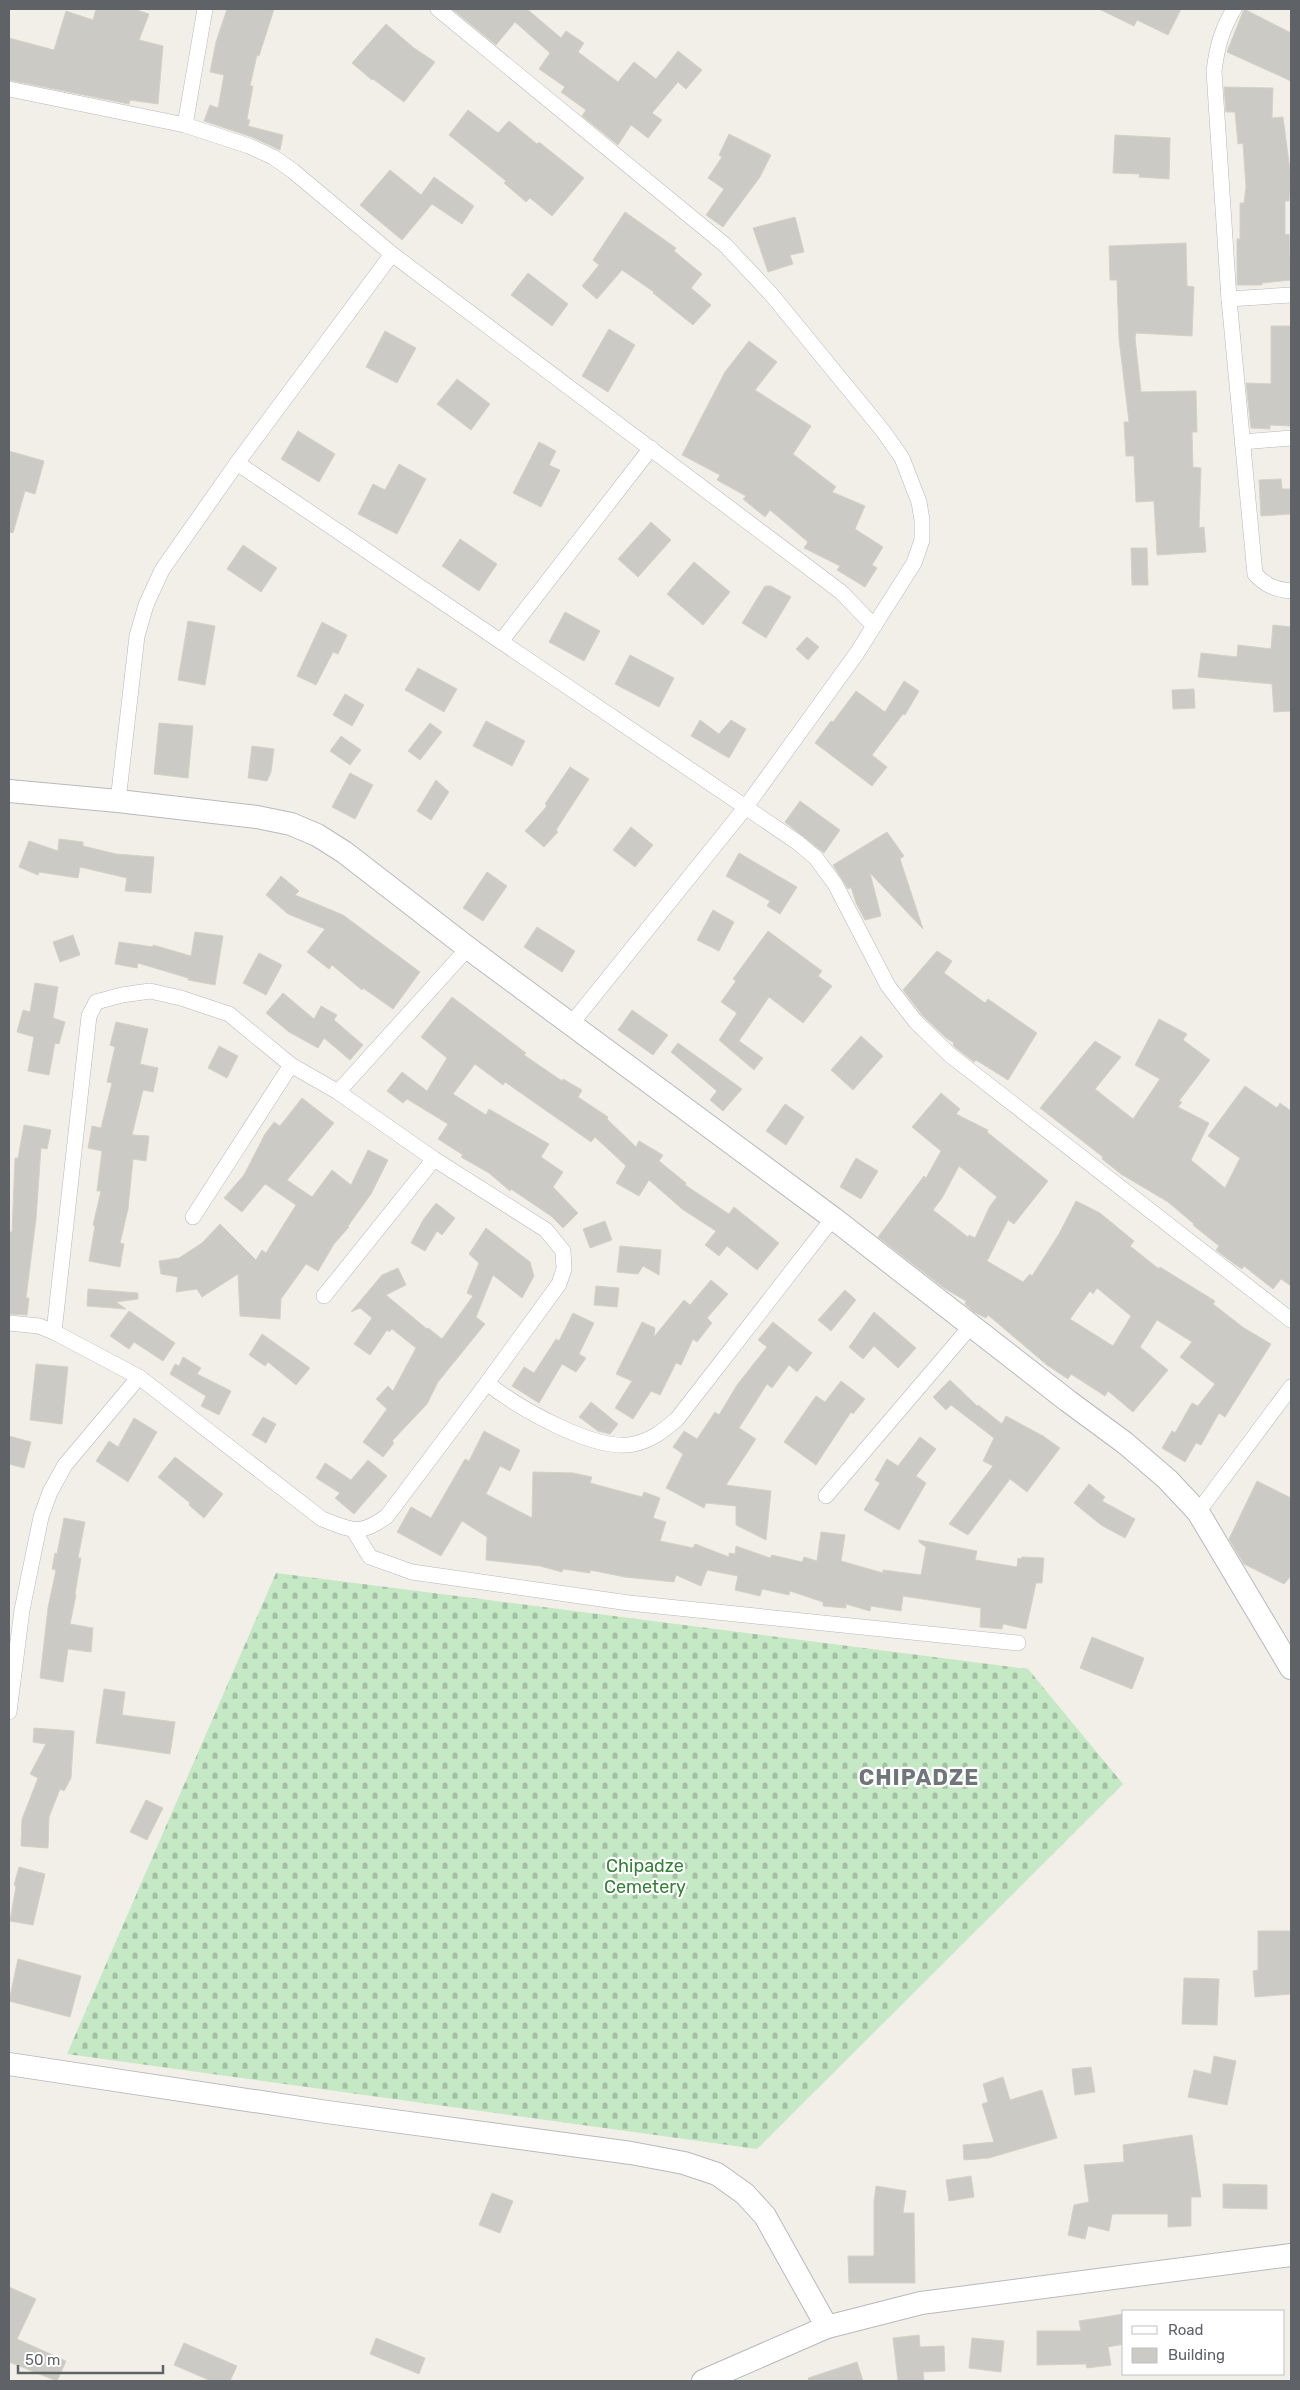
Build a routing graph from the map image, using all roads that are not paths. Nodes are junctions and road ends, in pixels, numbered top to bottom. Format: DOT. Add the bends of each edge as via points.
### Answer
graph roads {
  1 [pos="205,9"];
  2 [pos="438,9"];
  3 [pos="1234,9"];
  4 [pos="9,89"];
  5 [pos="185,125"];
  6 [pos="392,254"];
  7 [pos="1291,295"];
  8 [pos="1230,299"];
  9 [pos="1291,438"];
  10 [pos="1242,442"];
  11 [pos="651,448"];
  12 [pos="237,463"];
  13 [pos="1291,591"];
  14 [pos="874,626"];
  15 [pos="502,640"];
  16 [pos="9,791"];
  17 [pos="118,801"];
  18 [pos="745,808"];
  19 [pos="468,948"];
  20 [pos="572,1024"];
  21 [pos="291,1066"];
  22 [pos="338,1092"];
  23 [pos="434,1159"];
  24 [pos="193,1217"];
  25 [pos="833,1218"];
  26 [pos="324,1296"];
  27 [pos="1291,1320"];
  28 [pos="9,1323"];
  29 [pos="971,1326"];
  30 [pos="54,1332"];
  31 [pos="139,1377"];
  32 [pos="488,1384"];
  33 [pos="1291,1387"];
  34 [pos="826,1496"];
  35 [pos="1198,1512"];
  36 [pos="354,1531"];
  37 [pos="15,1609"];
  38 [pos="1018,1643"];
  39 [pos="1291,1668"];
  40 [pos="9,1712"];
  41 [pos="9,2064"];
  42 [pos="1291,2255"];
  43 [pos="827,2327"];
  44 [pos="736,2375"];
  45 [pos="703,2381"];
  1 -- 5 [label="street"];
  2 -- 14 [label="street" via="725,245 771,294 883,431 902,458 919,502 922,540 914,563"];
  3 -- 8 [label="street" via="1223,28 1214,71"];
  4 -- 5 [label="street"];
  5 -- 6 [label="street" via="273,157"];
  6 -- 11 [label="street"];
  6 -- 12 [label="street"];
  7 -- 8 [label="street"];
  8 -- 10 [label="street"];
  9 -- 10 [label="street"];
  10 -- 13 [label="street" via="1255,574 1273,589"];
  11 -- 14 [label="street" via="841,592"];
  11 -- 15 [label="street"];
  12 -- 15 [label="street"];
  12 -- 17 [label="street" via="162,570 146,605 138,636"];
  14 -- 18 [label="street"];
  15 -- 18 [label="street"];
  16 -- 17 [label="street"];
  17 -- 19 [label="street" via="291,824 344,852"];
  18 -- 20 [label="street"];
  18 -- 27 [label="street" via="816,858 835,884 888,986 916,1022 950,1055"];
  19 -- 20 [label="street"];
  19 -- 22 [label="street"];
  20 -- 25 [label="street"];
  21 -- 22 [label="street"];
  21 -- 24 [label="street"];
  21 -- 30 [label="street" via="229,1014 181,998 150,991 96,1002 89,1016"];
  22 -- 23 [label="street"];
  23 -- 26 [label="street"];
  23 -- 32 [label="street" via="546,1230 564,1251 564,1269 559,1284"];
  25 -- 29 [label="street"];
  25 -- 32 [label="street" via="677,1420 655,1438 632,1445 605,1442 564,1429 534,1416"];
  28 -- 30 [label="street" via="39,1326"];
  29 -- 34 [label="street"];
  29 -- 35 [label="street" via="1125,1443 1167,1479"];
  30 -- 31 [label="street"];
  31 -- 36 [label="street" via="322,1519"];
  31 -- 37 [label="street" via="65,1465 50,1492"];
  32 -- 36 [label="street" via="387,1516 373,1527"];
  33 -- 35 [label="street"];
  35 -- 39 [label="street"];
  36 -- 38 [label="street" via="370,1557 412,1572 629,1603"];
  37 -- 40 [label="street"];
  41 -- 43 [label="street" via="631,2153 717,2174 745,2194 765,2216"];
  42 -- 43 [label="street" via="921,2303"];
  43 -- 44 [label="street"];
  44 -- 45 [label="street"];
}
